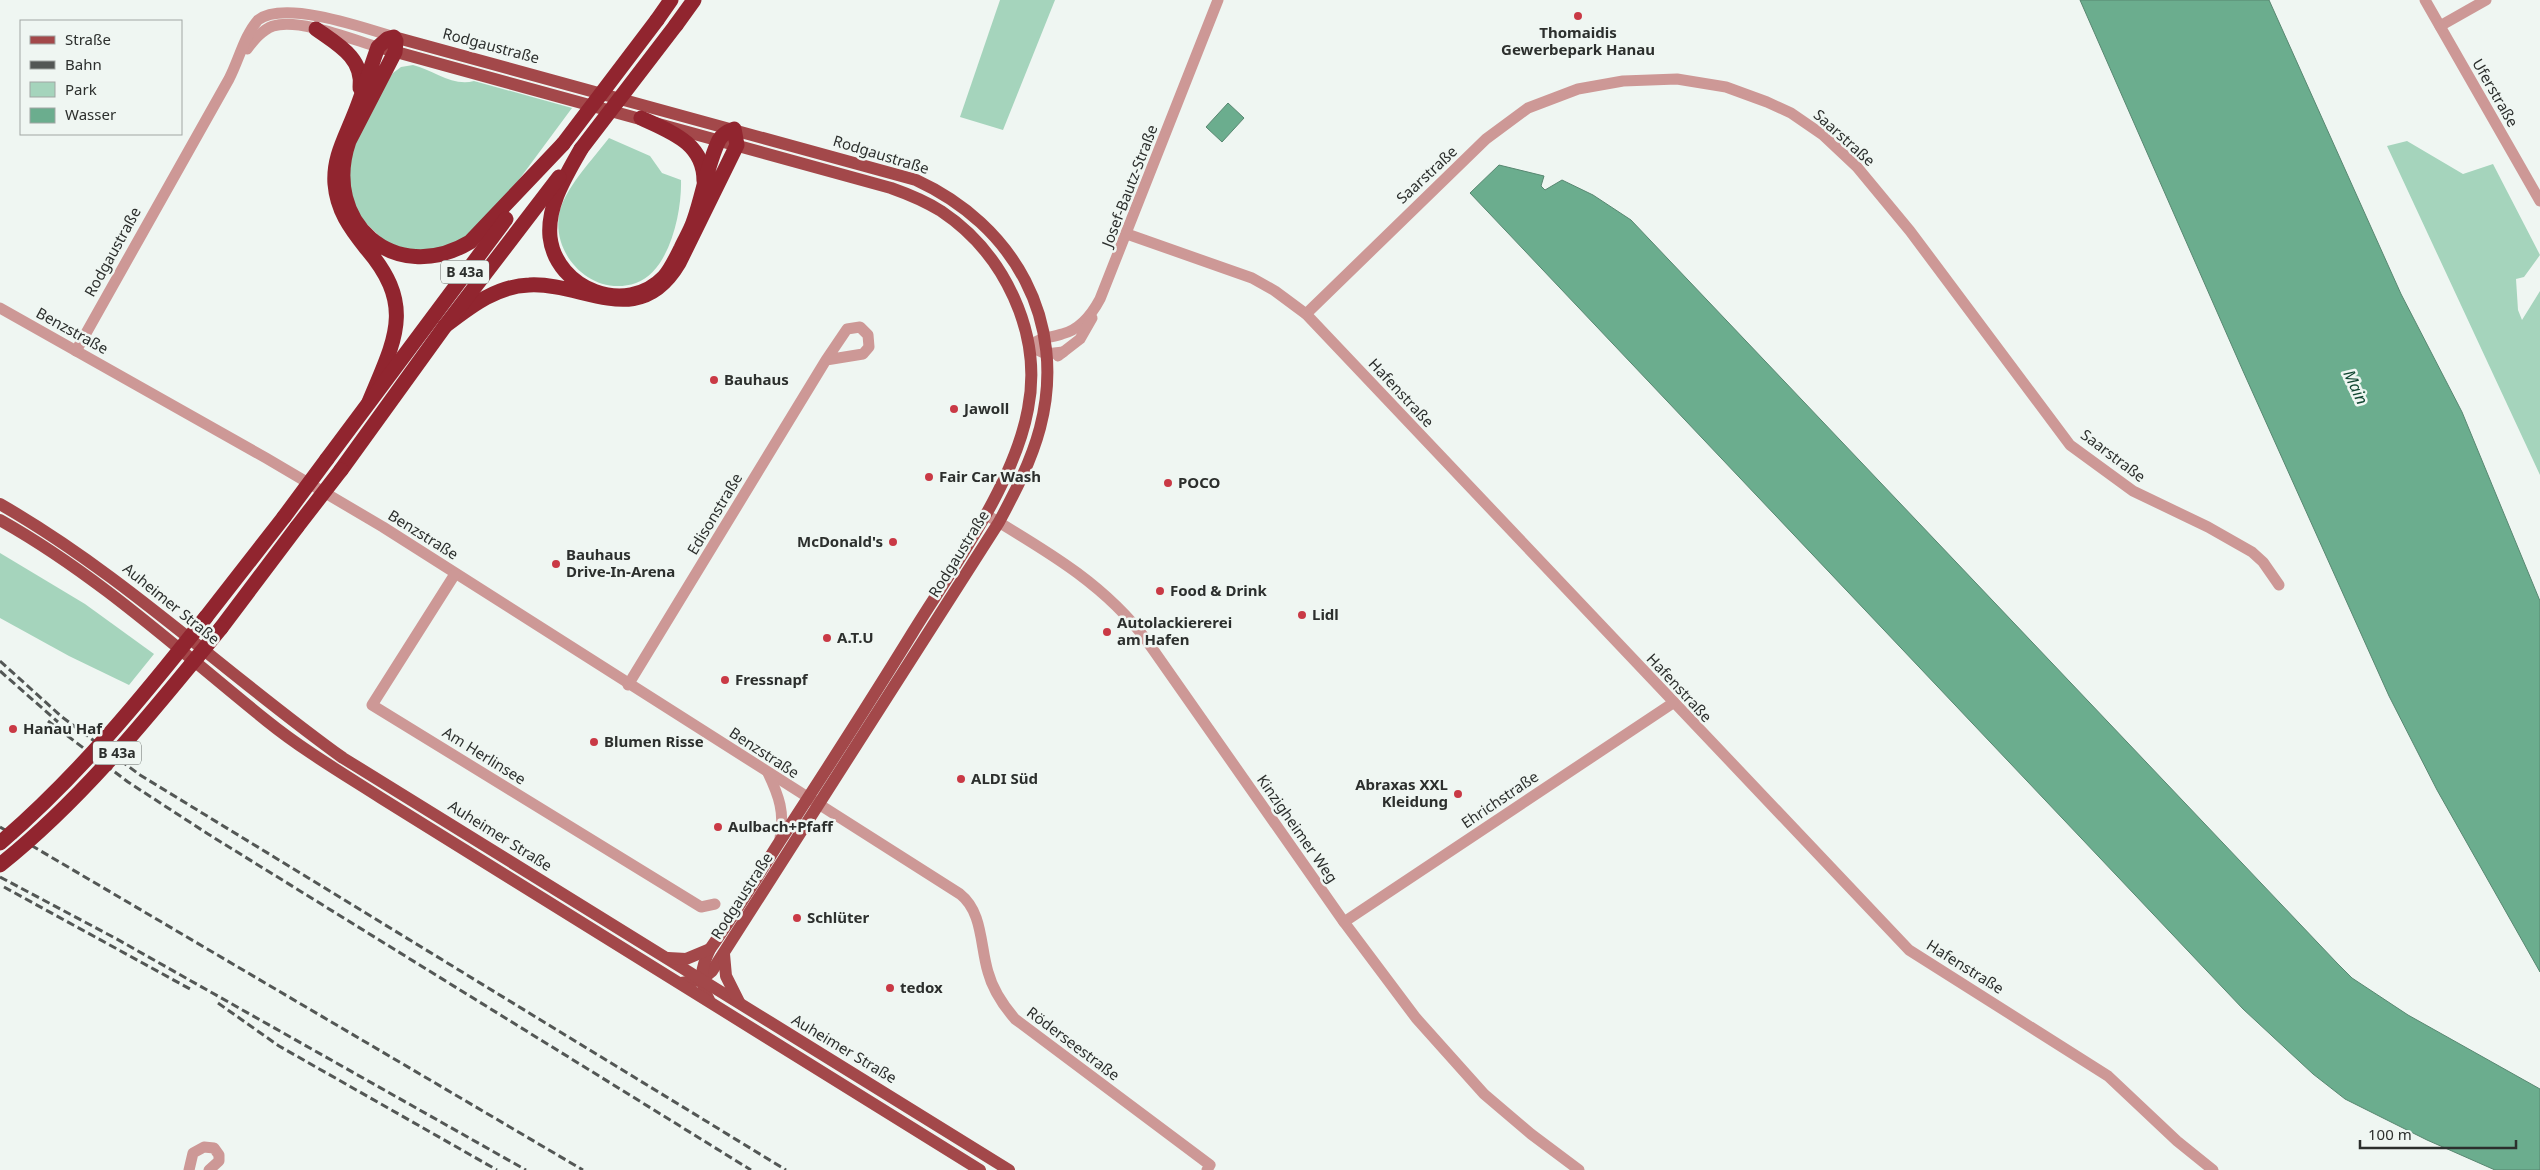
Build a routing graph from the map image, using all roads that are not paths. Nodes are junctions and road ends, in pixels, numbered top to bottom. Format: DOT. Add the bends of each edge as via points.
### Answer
graph roads {
  1 [pos="671,0"];
  2 [pos="694,0"];
  3 [pos="1218,0"];
  4 [pos="2425,0"];
  5 [pos="2486,0"];
  6 [pos="2440,26"];
  7 [pos="316,30"];
  8 [pos="395,44"];
  9 [pos="378,47"];
  10 [pos="236,65"];
  11 [pos="359,101"];
  12 [pos="641,118"];
  13 [pos="734,129"];
  14 [pos="720,140"];
  15 [pos="563,144"];
  16 [pos="738,145"];
  17 [pos="581,148"];
  18 [pos="704,187"];
  19 [pos="2540,201"];
  20 [pos="1128,234"];
  21 [pos="1098,303"];
  22 [pos="0,308"];
  23 [pos="1306,314"];
  24 [pos="445,326"];
  25 [pos="1044,338"];
  26 [pos="1029,346"];
  27 [pos="76,351"];
  28 [pos="1063,352"];
  29 [pos="1046,354"];
  30 [pos="826,360"];
  31 [pos="1047,374"];
  32 [pos="369,402"];
  33 [pos="0,504"];
  34 [pos="985,514"];
  35 [pos="0,520"];
  36 [pos="999,522"];
  37 [pos="455,574"];
  38 [pos="2278,585"];
  39 [pos="628,684"];
  40 [pos="1673,703"];
  41 [pos="768,774"];
  42 [pos="813,802"];
  43 [pos="780,841"];
  44 [pos="0,843"];
  45 [pos="0,865"];
  46 [pos="715,904"];
  47 [pos="1344,922"];
  48 [pos="710,949"];
  49 [pos="724,954"];
  50 [pos="665,957"];
  51 [pos="701,980"];
  52 [pos="681,983"];
  53 [pos="708,1000"];
  54 [pos="740,1004"];
  55 [pos="1005,1169"];
  56 [pos="189,1170"];
  57 [pos="209,1170"];
  58 [pos="980,1170"];
  59 [pos="1207,1170"];
  60 [pos="1579,1170"];
  61 [pos="2213,1170"];
  1 -- 15 [label="highway, B 43a, bridge"];
  2 -- 17 [label="highway, B 43a, bridge"];
  3 -- 20 [label="street, Josef-Bautz-Straße"];
  4 -- 6 [label="street, Uferstraße"];
  5 -- 6 [label="street"];
  6 -- 19 [label="street, Uferstraße"];
  7 -- 9 [label="street, Rodgaustraße"];
  7 -- 10 [label="street, Rodgaustraße" via="286,24 268,28 252,42"];
  7 -- 11 [label="highway" via="355,60 360,74"];
  8 -- 9 [label="highway" via="386,39"];
  8 -- 10 [label="street, Rodgaustraße" via="310,11 282,8 270,12 256,23"];
  8 -- 12 [label="main road, Rodgaustraße"];
  8 -- 13 [label="main road, Rodgaustraße"];
  8 -- 15 [label="highway" via="349,141 342,168 343,189 350,211 361,230 380,246 398,255 414,257 443,255 457,250 482,232"];
  9 -- 11 [label="highway"];
  10 -- 27 [label="street, Rodgaustraße"];
  11 -- 32 [label="highway" via="337,157 336,192 342,214 390,283 397,319 393,345"];
  12 -- 14 [label="main road, Rodgaustraße"];
  12 -- 18 [label="highway" via="689,144 700,160"];
  13 -- 14 [label="highway"];
  13 -- 16 [label="highway"];
  13 -- 25 [label="main road, Rodgaustraße" via="916,180 955,200 972,212 1006,249 1028,287"];
  14 -- 16 [label="main road, Rodgaustraße"];
  14 -- 18 [label="highway"];
  15 -- 32 [label="highway, B 43a"];
  16 -- 24 [label="highway" via="679,263 670,278 658,288 637,298 619,300 552,286 518,286 492,294"];
  16 -- 26 [label="main road, Rodgaustraße" via="891,188 941,211 992,258 1014,296"];
  17 -- 18 [label="highway" via="559,190 550,220 550,238 562,269 571,279 594,291 632,295 665,276 694,222"];
  17 -- 24 [label="highway, B 43a"];
  20 -- 21 [label="street, Josef-Bautz-Straße"];
  20 -- 23 [label="street, Hafenstraße" via="1252,278"];
  21 -- 25 [label="street, Josef-Bautz-Straße" via="1075,329"];
  21 -- 28 [label="street" via="1080,339"];
  22 -- 27 [label="street, Benzstraße"];
  23 -- 38 [label="street, Saarstraße" via="1486,139 1528,108 1578,89 1623,81 1677,79 1726,87 1799,118 1857,166 1907,227 2070,445 2133,491 2252,552"];
  23 -- 40 [label="street, Hafenstraße"];
  24 -- 45 [label="highway, B 43a, bridge" via="342,470 221,628 105,766 38,833"];
  25 -- 26 [label="street, Josef-Bautz-Straße"];
  25 -- 29 [label="main road, Rodgaustraße"];
  26 -- 29 [label="street"];
  26 -- 34 [label="main road, Rodgaustraße" via="1030,392 1024,426 1007,474"];
  27 -- 37 [label="street, Benzstraße" via="266,458"];
  28 -- 29 [label="street"];
  28 -- 31 [label="street"];
  29 -- 31 [label="main road, Rodgaustraße"];
  30 -- 39 [label="street, Edisonstraße"];
  31 -- 36 [label="main road, Rodgaustraße" via="1035,446"];
  32 -- 44 [label="highway, B 43a, bridge" via="284,517 106,740"];
  33 -- 50 [label="main road, Auheimer Straße" via="64,542 119,582 273,707 343,758"];
  34 -- 36 [label="street, Kinzigheimer Weg"];
  34 -- 42 [label="main road, Rodgaustraße"];
  35 -- 52 [label="main road, Auheimer Straße" via="56,553 300,745"];
  36 -- 42 [label="main road, Rodgaustraße"];
  36 -- 47 [label="street, Kinzigheimer Weg" via="1085,576 1117,604"];
  37 -- 39 [label="street, Benzstraße"];
  37 -- 46 [label="street, Am Herlinsee" via="372,705 701,907"];
  39 -- 41 [label="street, Benzstraße"];
  40 -- 47 [label="street, Ehrichstraße"];
  40 -- 61 [label="street, Hafenstraße" via="1909,950 2108,1076"];
  41 -- 42 [label="street, Benzstraße"];
  41 -- 43 [label="street" via="781,802 783,823"];
  42 -- 43 [label="main road, Rodgaustraße"];
  42 -- 49 [label="main road, Rodgaustraße"];
  42 -- 59 [label="street, Röderseestraße" via="966,899 975,915 993,987 1015,1019 1210,1165"];
  43 -- 48 [label="main road, Rodgaustraße"];
  47 -- 60 [label="street, Kinzigheimer Weg" via="1404,1004 1464,1074 1512,1119"];
  48 -- 50 [label="main road" via="686,959"];
  48 -- 51 [label="main road, Rodgaustraße" via="701,969"];
  49 -- 51 [label="main road, Rodgaustraße" via="709,975"];
  49 -- 54 [label="main road" via="726,976"];
  50 -- 51 [label="main road, Auheimer Straße"];
  51 -- 52 [label="main road"];
  51 -- 53 [label="main road"];
  51 -- 54 [label="main road, Auheimer Straße"];
  52 -- 53 [label="main road, Auheimer Straße"];
  53 -- 58 [label="main road, Auheimer Straße"];
  54 -- 55 [label="main road, Auheimer Straße"];
  56 -- 57 [label="street" via="193,1153 204,1147 214,1148 220,1155 220,1160"];
}
